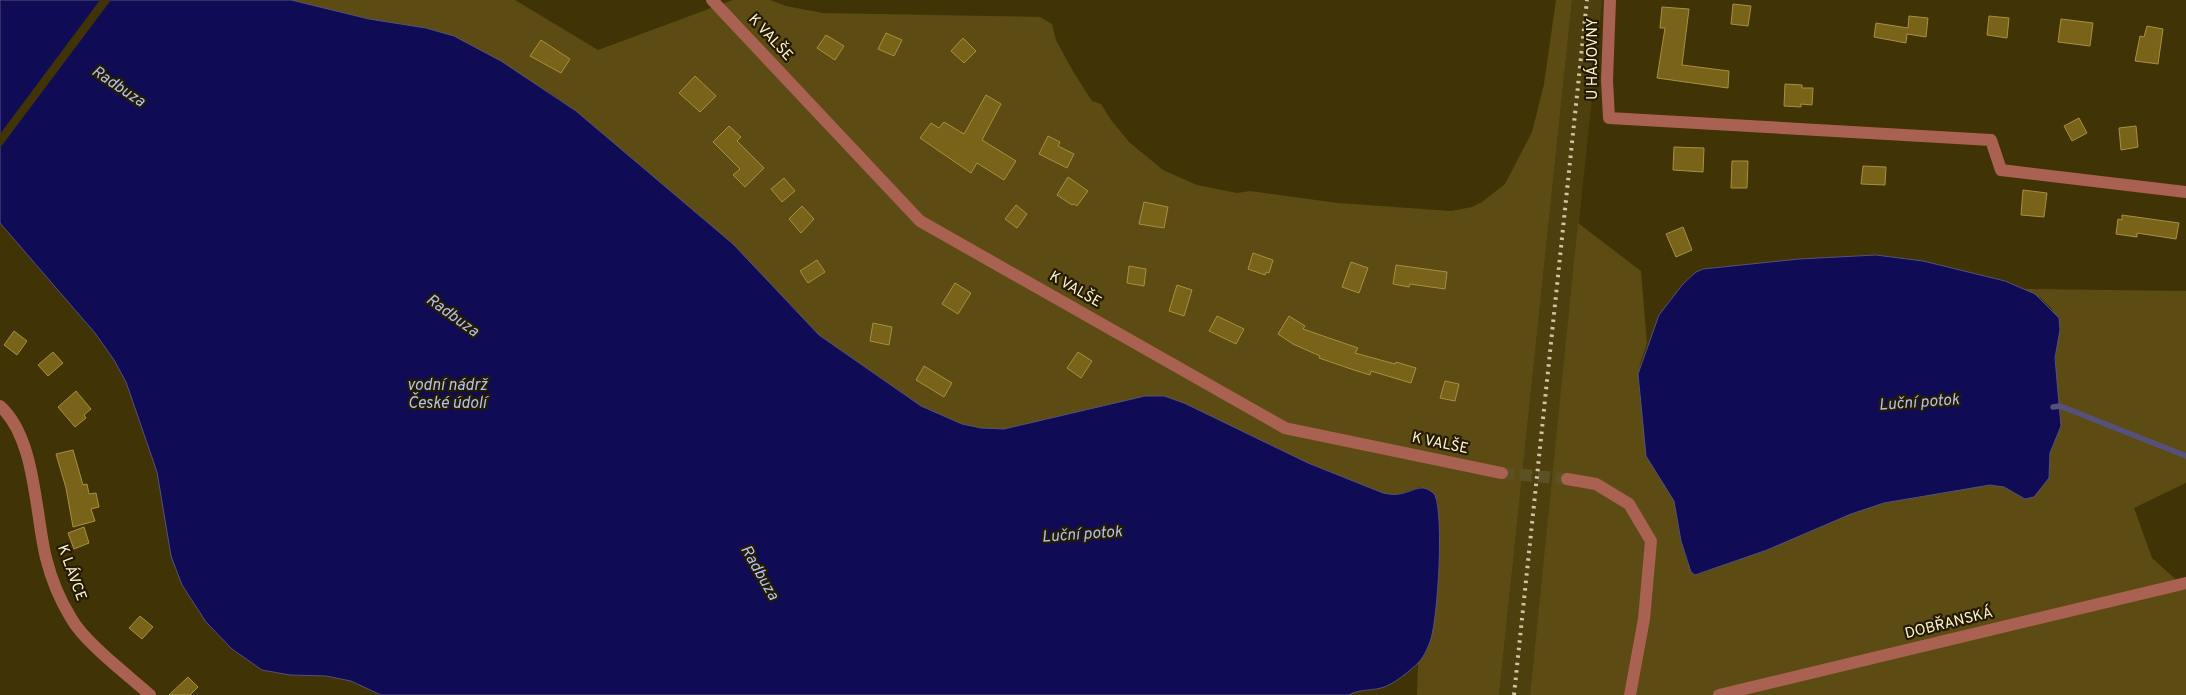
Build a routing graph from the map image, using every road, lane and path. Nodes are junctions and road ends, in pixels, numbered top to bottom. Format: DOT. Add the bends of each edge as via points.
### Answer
graph roads {
  1 [pos="712,0"];
  2 [pos="1610,0"];
  3 [pos="2186,192"];
  4 [pos="0,406"];
  5 [pos="1502,474"];
  6 [pos="1567,479"];
  7 [pos="2186,583"];
  8 [pos="150,695"];
  9 [pos="1630,695"];
  10 [pos="1719,695"];
  1 -- 5 [label="street, K VALŠE" via="920,221 1286,428"];
  2 -- 3 [label="street, U HÁJOVNY" via="1609,118 1991,140 2001,170"];
  4 -- 8 [label="street, K LÁVCE" via="19,435 33,481 46,558 72,619 100,650"];
  6 -- 9 [label="street" via="1596,484 1629,504 1651,541 1644,619"];
  7 -- 10 [label="street, DOBŘANSKÁ"];
}
